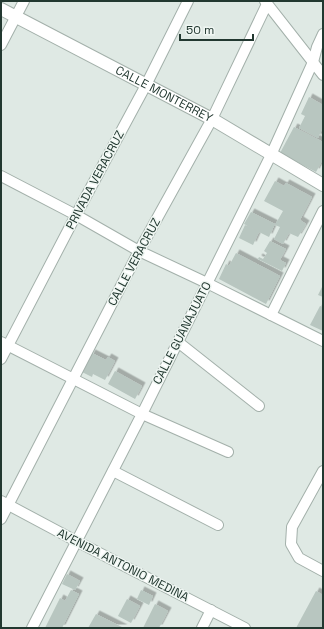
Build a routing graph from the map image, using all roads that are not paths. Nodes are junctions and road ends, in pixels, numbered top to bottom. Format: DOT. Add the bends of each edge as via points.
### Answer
graph roads {
  1 [pos="24,1"];
  2 [pos="188,1"];
  3 [pos="266,2"];
  4 [pos="1,10"];
  5 [pos="16,17"];
  6 [pos="323,34"];
  7 [pos="1,45"];
  8 [pos="313,62"];
  9 [pos="323,75"];
  10 [pos="146,85"];
  11 [pos="212,119"];
  12 [pos="271,155"];
  13 [pos="1,176"];
  14 [pos="323,185"];
  15 [pos="323,211"];
  16 [pos="76,215"];
  17 [pos="139,251"];
  18 [pos="207,283"];
  19 [pos="270,315"];
  20 [pos="323,341"];
  21 [pos="178,342"];
  22 [pos="4,343"];
  23 [pos="1,359"];
  24 [pos="74,379"];
  25 [pos="259,406"];
  26 [pos="142,414"];
  27 [pos="228,452"];
  28 [pos="112,471"];
  29 [pos="323,472"];
  30 [pos="5,503"];
  31 [pos="1,519"];
  32 [pos="218,524"];
  33 [pos="76,541"];
  34 [pos="323,571"];
  35 [pos="211,610"];
  36 [pos="32,628"];
  37 [pos="202,628"];
  38 [pos="245,628"];
  1 -- 5 [label="street"];
  2 -- 10 [label="street, PRIVADA VERACRUZ"];
  3 -- 8 [label="street"];
  3 -- 11 [label="street, CALLE VERACRUZ"];
  4 -- 5 [label="street, CALLE MONTERREY"];
  5 -- 7 [label="street"];
  5 -- 10 [label="street, CALLE MONTERREY"];
  6 -- 8 [label="street, CALLE GUANAJUATO"];
  8 -- 9 [label="street"];
  8 -- 12 [label="street, CALLE GUANAJUATO"];
  10 -- 11 [label="street, CALLE MONTERREY"];
  10 -- 16 [label="street, PRIVADA VERACRUZ"];
  11 -- 12 [label="street, CALLE MONTERREY"];
  11 -- 17 [label="street, CALLE VERACRUZ"];
  12 -- 14 [label="street, CALLE MONTERREY"];
  12 -- 18 [label="street, CALLE GUANAJUATO"];
  13 -- 16 [label="street"];
  15 -- 19 [label="street"];
  16 -- 17 [label="street"];
  16 -- 22 [label="street, PRIVADA VERACRUZ"];
  17 -- 18 [label="street"];
  17 -- 24 [label="street, CALLE VERACRUZ"];
  18 -- 19 [label="street"];
  18 -- 21 [label="street, CALLE GUANAJUATO"];
  19 -- 20 [label="street"];
  21 -- 25 [label="street"];
  21 -- 26 [label="street, CALLE GUANAJUATO"];
  22 -- 23 [label="street, PRIVADA VERACRUZ"];
  22 -- 24 [label="street"];
  24 -- 26 [label="street"];
  24 -- 30 [label="street, CALLE VERACRUZ"];
  26 -- 27 [label="street"];
  26 -- 28 [label="street, CALLE GUANAJUATO"];
  28 -- 32 [label="street"];
  28 -- 33 [label="street, CALLE GUANAJUATO"];
  29 -- 34 [label="street" via="292,527 290,544 299,558"];
  30 -- 31 [label="street, CALLE VERACRUZ"];
  30 -- 33 [label="street, AVENIDA ANTONIO MEDINA"];
  33 -- 35 [label="street, AVENIDA ANTONIO MEDINA"];
  33 -- 36 [label="street, CALLE GUANAJUATO"];
  35 -- 37 [label="street"];
  35 -- 38 [label="street, AVENIDA ANTONIO MEDINA"];
}
